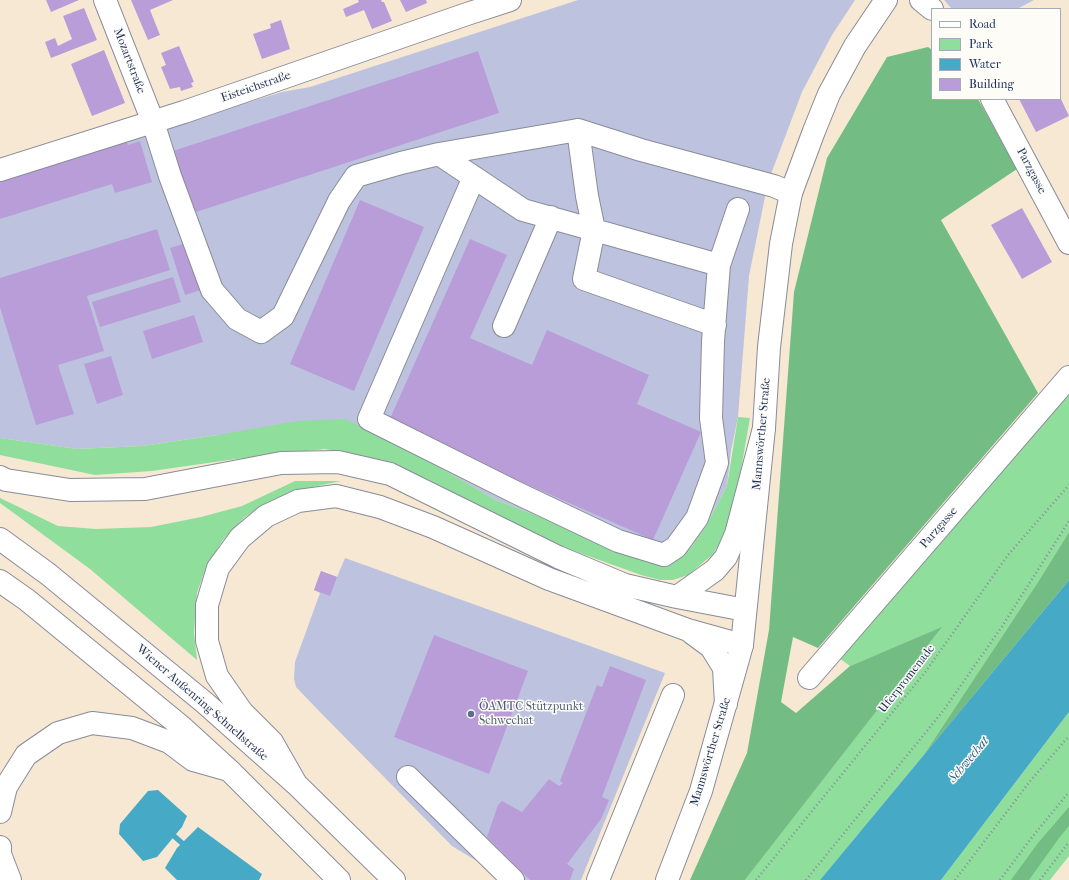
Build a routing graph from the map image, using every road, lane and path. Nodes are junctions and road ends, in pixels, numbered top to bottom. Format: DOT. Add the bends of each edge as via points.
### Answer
graph roads {
  1 [pos="105,0"];
  2 [pos="510,0"];
  3 [pos="886,0"];
  4 [pos="921,0"];
  5 [pos="464,7"];
  6 [pos="931,8"];
  7 [pos="993,100"];
  8 [pos="153,122"];
  9 [pos="578,130"];
  10 [pos="439,154"];
  11 [pos="0,170"];
  12 [pos="474,177"];
  13 [pos="791,193"];
  14 [pos="738,209"];
  15 [pos="551,217"];
  16 [pos="594,230"];
  17 [pos="1069,243"];
  18 [pos="719,265"];
  19 [pos="714,325"];
  20 [pos="504,326"];
  21 [pos="1069,377"];
  22 [pos="764,428"];
  23 [pos="0,478"];
  24 [pos="1069,486"];
  25 [pos="1069,521"];
  26 [pos="0,539"];
  27 [pos="0,581"];
  28 [pos="677,597"];
  29 [pos="745,610"];
  30 [pos="688,630"];
  31 [pos="742,645"];
  32 [pos="809,678"];
  33 [pos="673,695"];
  34 [pos="726,704"];
  35 [pos="1069,736"];
  36 [pos="229,770"];
  37 [pos="408,777"];
  38 [pos="296,784"];
  39 [pos="1069,792"];
  40 [pos="0,812"];
  41 [pos="1069,842"];
  42 [pos="0,847"];
  43 [pos="10,880"];
  44 [pos="339,880"];
  45 [pos="394,880"];
  46 [pos="513,880"];
  47 [pos="598,880"];
  48 [pos="667,880"];
  49 [pos="756,880"];
  50 [pos="806,880"];
  51 [pos="955,880"];
  52 [pos="1000,880"];
  53 [pos="1040,880"];
  1 -- 8 [label="main road, Mozartstraße"];
  2 -- 5 [label="main road, Eisteichstraße"];
  3 -- 13 [label="main road, Mannswörther Straße" via="855,46 829,94"];
  4 -- 6 [label="main road"];
  5 -- 8 [label="main road, Eisteichstraße"];
  7 -- 17 [label="main road, Parzgasse"];
  8 -- 10 [label="main road, Mozartstraße" via="212,290 237,319 261,332 283,316 339,201 356,176"];
  8 -- 11 [label="main road, Eisteichstraße"];
  9 -- 10 [label="main road"];
  9 -- 13 [label="main road"];
  9 -- 16 [label="main road"];
  10 -- 12 [label="main road"];
  12 -- 15 [label="main road" via="523,210"];
  12 -- 19 [label="main road" via="369,419 618,541 664,555 676,547 697,518 717,463 711,418"];
  13 -- 22 [label="main road, Mannswörther Straße" via="781,244 769,348"];
  14 -- 18 [label="main road"];
  15 -- 16 [label="main road"];
  15 -- 20 [label="main road"];
  16 -- 18 [label="main road"];
  16 -- 19 [label="main road" via="584,279"];
  18 -- 19 [label="main road"];
  21 -- 32 [label="main road, Parzgasse"];
  22 -- 28 [label="main road" via="736,534 726,557 715,570"];
  22 -- 29 [label="main road, Mannswörther Straße"];
  23 -- 28 [label="main road" via="70,490 145,489 281,463 338,462 390,474 558,557 625,585"];
  24 -- 49 [label="path, Uferpromenade" via="1008,555 926,671"];
  25 -- 50 [label="path" via="943,711"];
  26 -- 38 [label="main road, Wiener Außenring Schnellstraße" via="48,574 205,703"];
  27 -- 36 [label="main road" via="27,600"];
  28 -- 29 [label="main road"];
  29 -- 31 [label="main road, Mannswörther Straße"];
  30 -- 31 [label="main road"];
  30 -- 34 [label="main road" via="711,648 724,668"];
  30 -- 38 [label="main road" via="549,579 433,527 380,508 336,496 298,501 266,516 240,538 218,568 207,605 207,641 217,676 242,712 272,742"];
  31 -- 34 [label="main road, Mannswörther Straße"];
  33 -- 47 [label="main road"];
  34 -- 48 [label="main road, Mannswörther Straße" via="701,791"];
  35 -- 51 [label="path" via="1031,780"];
  36 -- 40 [label="main road" via="193,760 169,742 132,728 92,723 58,732 26,755 6,787"];
  36 -- 44 [label="main road"];
  37 -- 46 [label="main road"];
  38 -- 45 [label="main road, Wiener Außenring Schnellstraße"];
  39 -- 52 [label="path"];
  41 -- 53 [label="path"];
  42 -- 43 [label="main road" via="0,854"];
}
